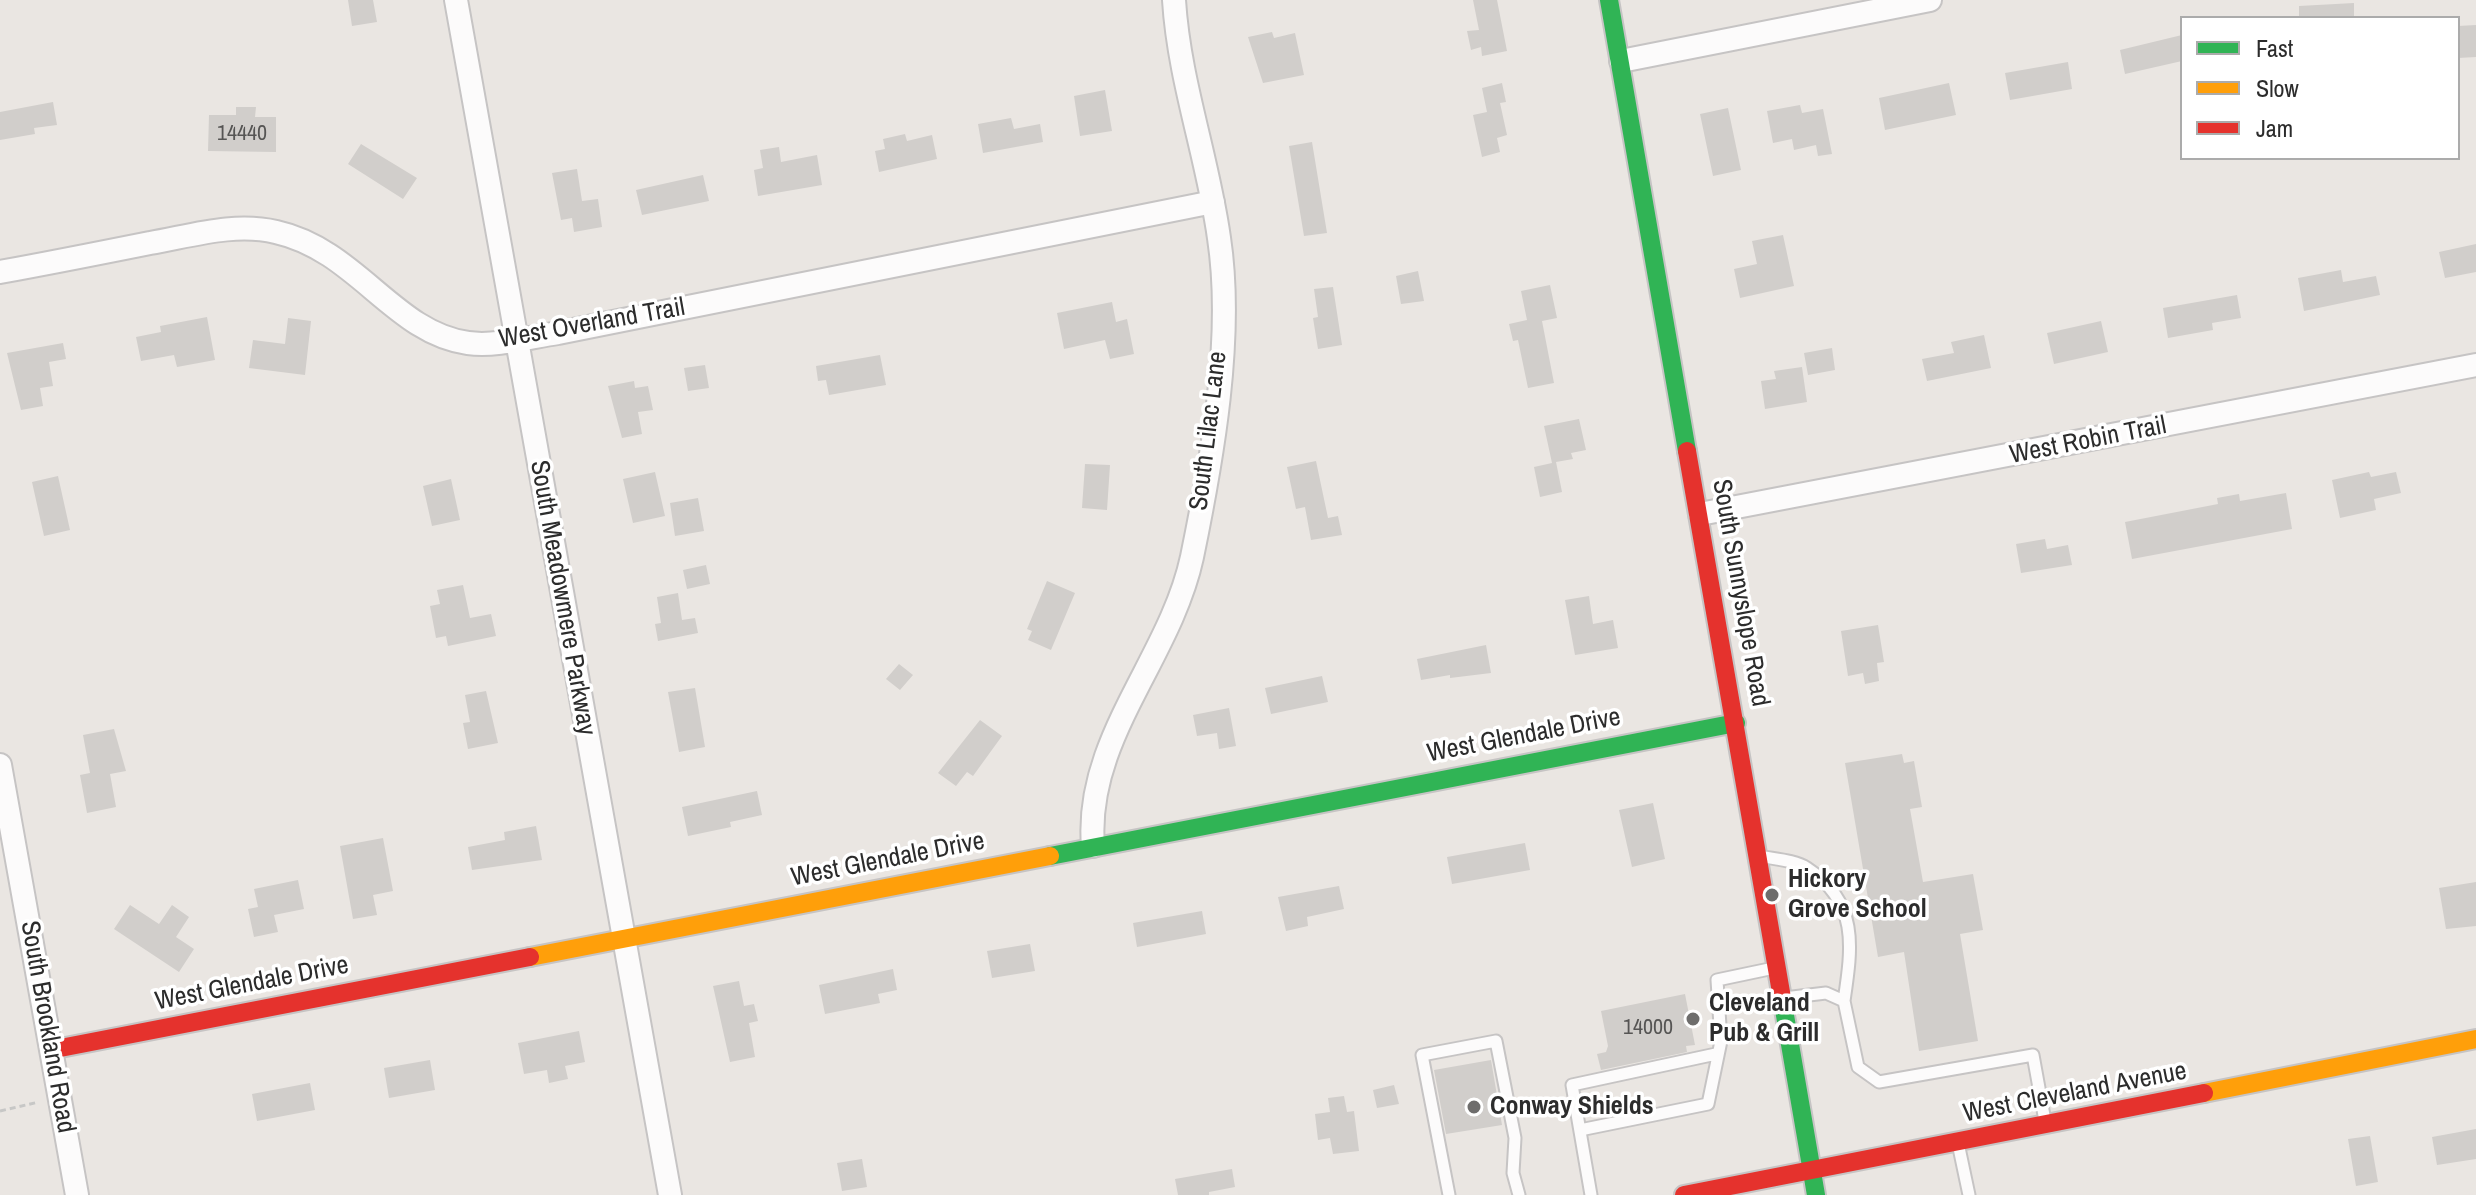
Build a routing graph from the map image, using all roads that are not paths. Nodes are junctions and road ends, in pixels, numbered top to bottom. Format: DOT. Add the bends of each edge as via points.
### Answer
graph roads {
  1 [pos="456,0"];
  2 [pos="1174,0"];
  3 [pos="1609,0"];
  4 [pos="1930,0"];
  5 [pos="1621,61"];
  6 [pos="1213,202"];
  7 [pos="0,272"];
  8 [pos="515,339"];
  9 [pos="2476,365"];
  10 [pos="1700,514"];
  11 [pos="1736,723"];
  12 [pos="0,765"];
  13 [pos="1093,846"];
  14 [pos="1759,856"];
  15 [pos="625,938"];
  16 [pos="1777,967"];
  17 [pos="1783,998"];
  18 [pos="1844,1001"];
  19 [pos="2476,1039"];
  20 [pos="50,1050"];
  21 [pos="1716,1054"];
  22 [pos="2046,1125"];
  23 [pos="1580,1130"];
  24 [pos="1958,1143"];
  25 [pos="1812,1172"];
  26 [pos="77,1195"];
  27 [pos="670,1195"];
  28 [pos="1449,1195"];
  29 [pos="1519,1195"];
  30 [pos="1591,1195"];
  31 [pos="1684,1195"];
  32 [pos="1816,1195"];
  33 [pos="1969,1195"];
  1 -- 8 [label="street, South Meadowmere Parkway"];
  2 -- 6 [label="street, South Lilac Lane"];
  3 -- 5 [label="street, South Sunnyslope Road"];
  4 -- 5 [label="street"];
  5 -- 10 [label="street, South Sunnyslope Road"];
  6 -- 8 [label="street, West Overland Trail"];
  6 -- 13 [label="street, South Lilac Lane" via="1222,256 1222,318 1211,442 1191,560 1168,626 1109,743 1091,820"];
  7 -- 8 [label="street, West Overland Trail" via="218,230 256,228 319,246 439,335 471,344"];
  8 -- 15 [label="street, South Meadowmere Parkway"];
  9 -- 10 [label="street, West Robin Trail"];
  10 -- 11 [label="street, South Sunnyslope Road"];
  11 -- 13 [label="street, West Glendale Drive"];
  11 -- 14 [label="street, South Sunnyslope Road"];
  12 -- 20 [label="street, South Brookland Road"];
  13 -- 15 [label="street, West Glendale Drive"];
  14 -- 16 [label="street, South Sunnyslope Road"];
  14 -- 18 [label="lane" via="1805,866 1839,897 1852,945"];
  15 -- 20 [label="street, West Glendale Drive"];
  15 -- 27 [label="street, South Meadowmere Parkway"];
  16 -- 17 [label="street, South Sunnyslope Road"];
  16 -- 21 [label="lane" via="1717,980 1721,1041"];
  17 -- 18 [label="lane" via="1826,993"];
  17 -- 25 [label="street, South Sunnyslope Road"];
  18 -- 22 [label="lane" via="1858,1067 1879,1082 2033,1055"];
  19 -- 22 [label="street, West Cleveland Avenue"];
  20 -- 26 [label="street, South Brookland Road"];
  21 -- 23 [label="lane" via="1708,1104"];
  21 -- 23 [label="lane" via="1572,1085"];
  22 -- 24 [label="street, West Cleveland Avenue"];
  23 -- 30 [label="lane"];
  24 -- 25 [label="street, West Cleveland Avenue"];
  24 -- 33 [label="lane"];
  25 -- 31 [label="street, West Cleveland Avenue"];
  25 -- 32 [label="street, South Sunnyslope Road"];
  28 -- 29 [label="lane" via="1422,1055 1496,1041 1515,1138 1513,1173"];
}
